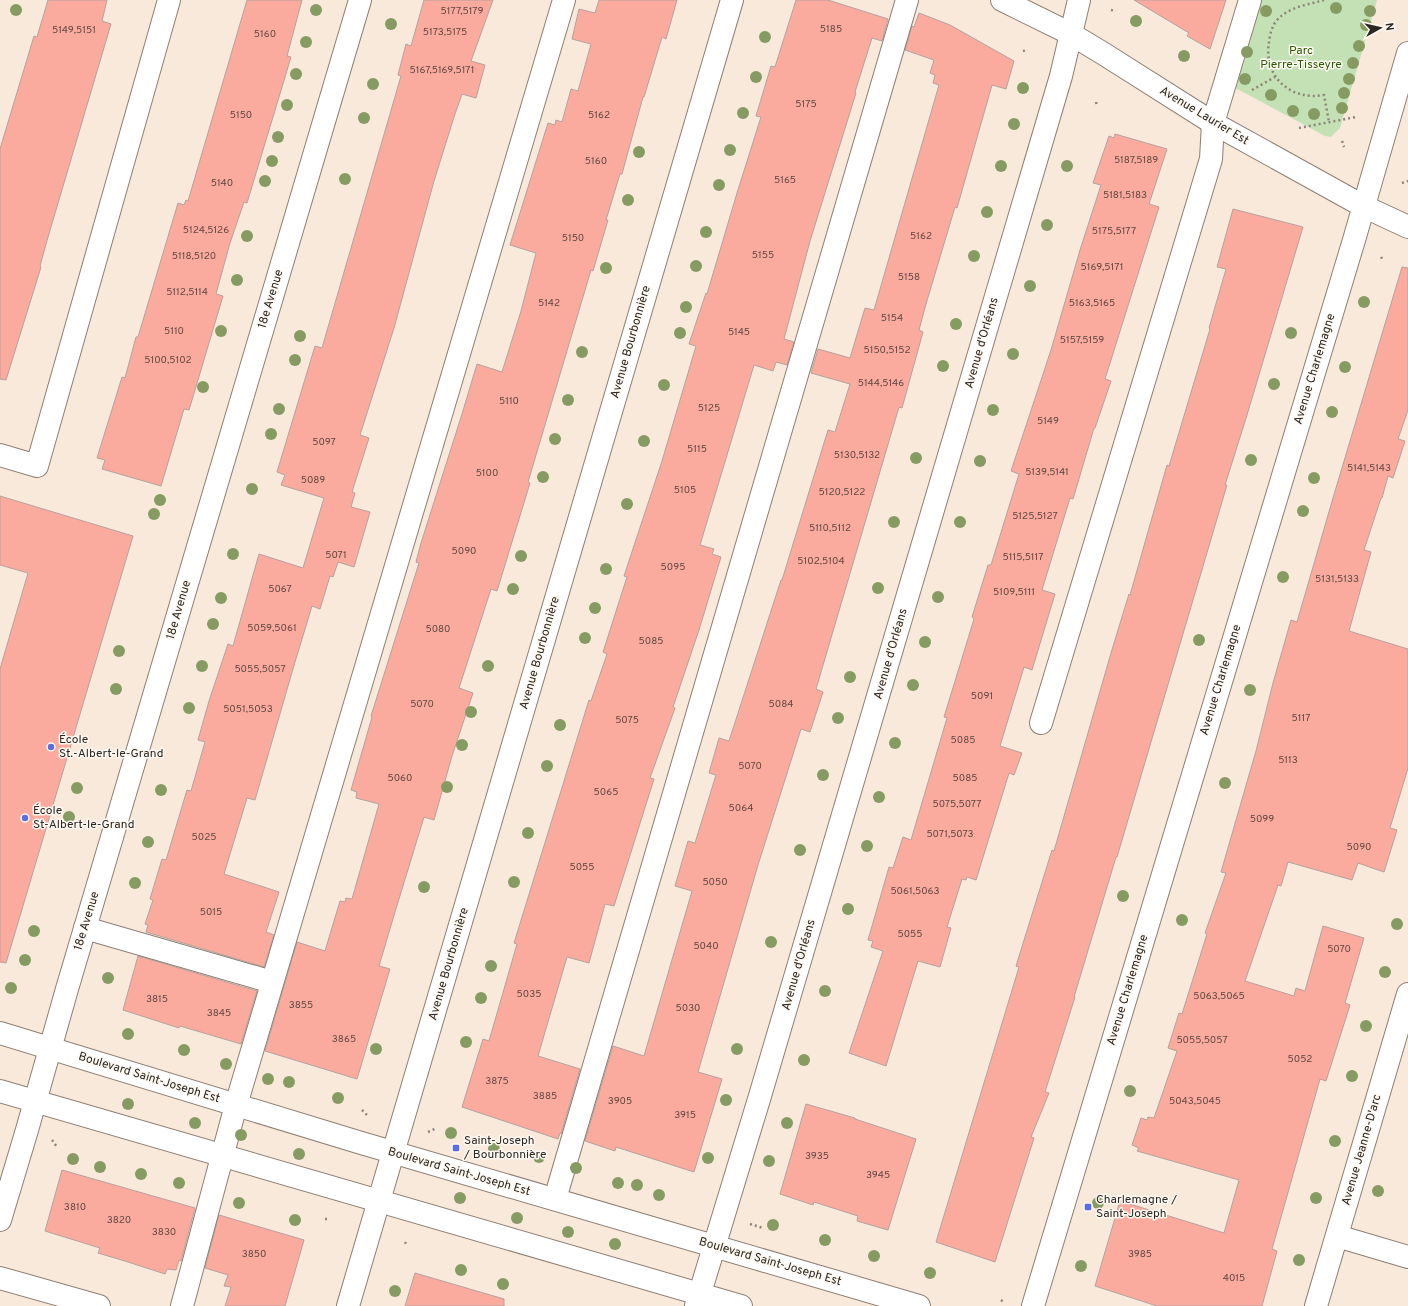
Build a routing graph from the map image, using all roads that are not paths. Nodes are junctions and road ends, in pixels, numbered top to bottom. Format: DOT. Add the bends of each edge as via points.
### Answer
graph roads {
  1 [pos="169,0"];
  2 [pos="360,0"];
  3 [pos="564,0"];
  4 [pos="732,0"];
  5 [pos="907,0"];
  6 [pos="1002,0"];
  7 [pos="1079,0"];
  8 [pos="1250,0"];
  9 [pos="1070,34"];
  10 [pos="1408,53"];
  11 [pos="1213,123"];
  12 [pos="1363,206"];
  13 [pos="1408,227"];
  14 [pos="0,455"];
  15 [pos="1041,723"];
  16 [pos="85,928"];
  17 [pos="272,982"];
  18 [pos="1408,994"];
  19 [pos="0,1033"];
  20 [pos="50,1048"];
  21 [pos="0,1091"];
  22 [pos="35,1101"];
  23 [pos="236,1105"];
  24 [pos="393,1152"];
  25 [pos="222,1155"];
  26 [pos="555,1199"];
  27 [pos="380,1201"];
  28 [pos="0,1220"];
  29 [pos="1337,1236"];
  30 [pos="714,1246"];
  31 [pos="1408,1257"];
  32 [pos="0,1278"];
  33 [pos="698,1300"];
  34 [pos="99,1306"];
  35 [pos="182,1306"];
  36 [pos="348,1306"];
  37 [pos="741,1306"];
  38 [pos="919,1306"];
  39 [pos="1033,1306"];
  40 [pos="1316,1306"];
  1 -- 14 [label="street" via="37,466"];
  2 -- 16 [label="street, 18e Avenue"];
  3 -- 17 [label="street"];
  4 -- 24 [label="street, Avenue Bourbonnière"];
  5 -- 26 [label="street"];
  6 -- 9 [label="street, Avenue Laurier Est"];
  7 -- 9 [label="street, Avenue d'Orléans"];
  8 -- 11 [label="street"];
  9 -- 11 [label="street, Avenue Laurier Est"];
  9 -- 30 [label="street, Avenue d'Orléans" via="1061,76"];
  10 -- 12 [label="street, Avenue Charlemagne"];
  11 -- 12 [label="street, Avenue Laurier Est"];
  11 -- 15 [label="street" via="1211,159"];
  12 -- 13 [label="street, Avenue Laurier Est"];
  12 -- 39 [label="street, Avenue Charlemagne"];
  16 -- 17 [label="street"];
  16 -- 20 [label="street, 18e Avenue"];
  17 -- 23 [label="street"];
  18 -- 29 [label="street, Avenue Jeanne-D'arc"];
  19 -- 20 [label="street, Boulevard Saint-Joseph Est"];
  20 -- 22 [label="street, 18e Avenue"];
  20 -- 23 [label="street, Boulevard Saint-Joseph Est"];
  21 -- 22 [label="street"];
  22 -- 25 [label="street"];
  22 -- 28 [label="street, 18e Avenue"];
  23 -- 24 [label="street, Boulevard Saint-Joseph Est"];
  23 -- 25 [label="street"];
  24 -- 26 [label="street, Boulevard Saint-Joseph Est"];
  24 -- 27 [label="street, Avenue Bourbonnière"];
  25 -- 27 [label="street"];
  25 -- 35 [label="street"];
  26 -- 30 [label="street, Boulevard Saint-Joseph Est"];
  27 -- 33 [label="street"];
  27 -- 36 [label="street, Avenue Bourbonnière"];
  29 -- 31 [label="street"];
  29 -- 40 [label="street, Avenue Jeanne-D'arc"];
  30 -- 33 [label="street, Avenue d'Orléans"];
  30 -- 38 [label="street, Boulevard Saint-Joseph Est"];
  32 -- 34 [label="street"];
  33 -- 37 [label="street"];
}
